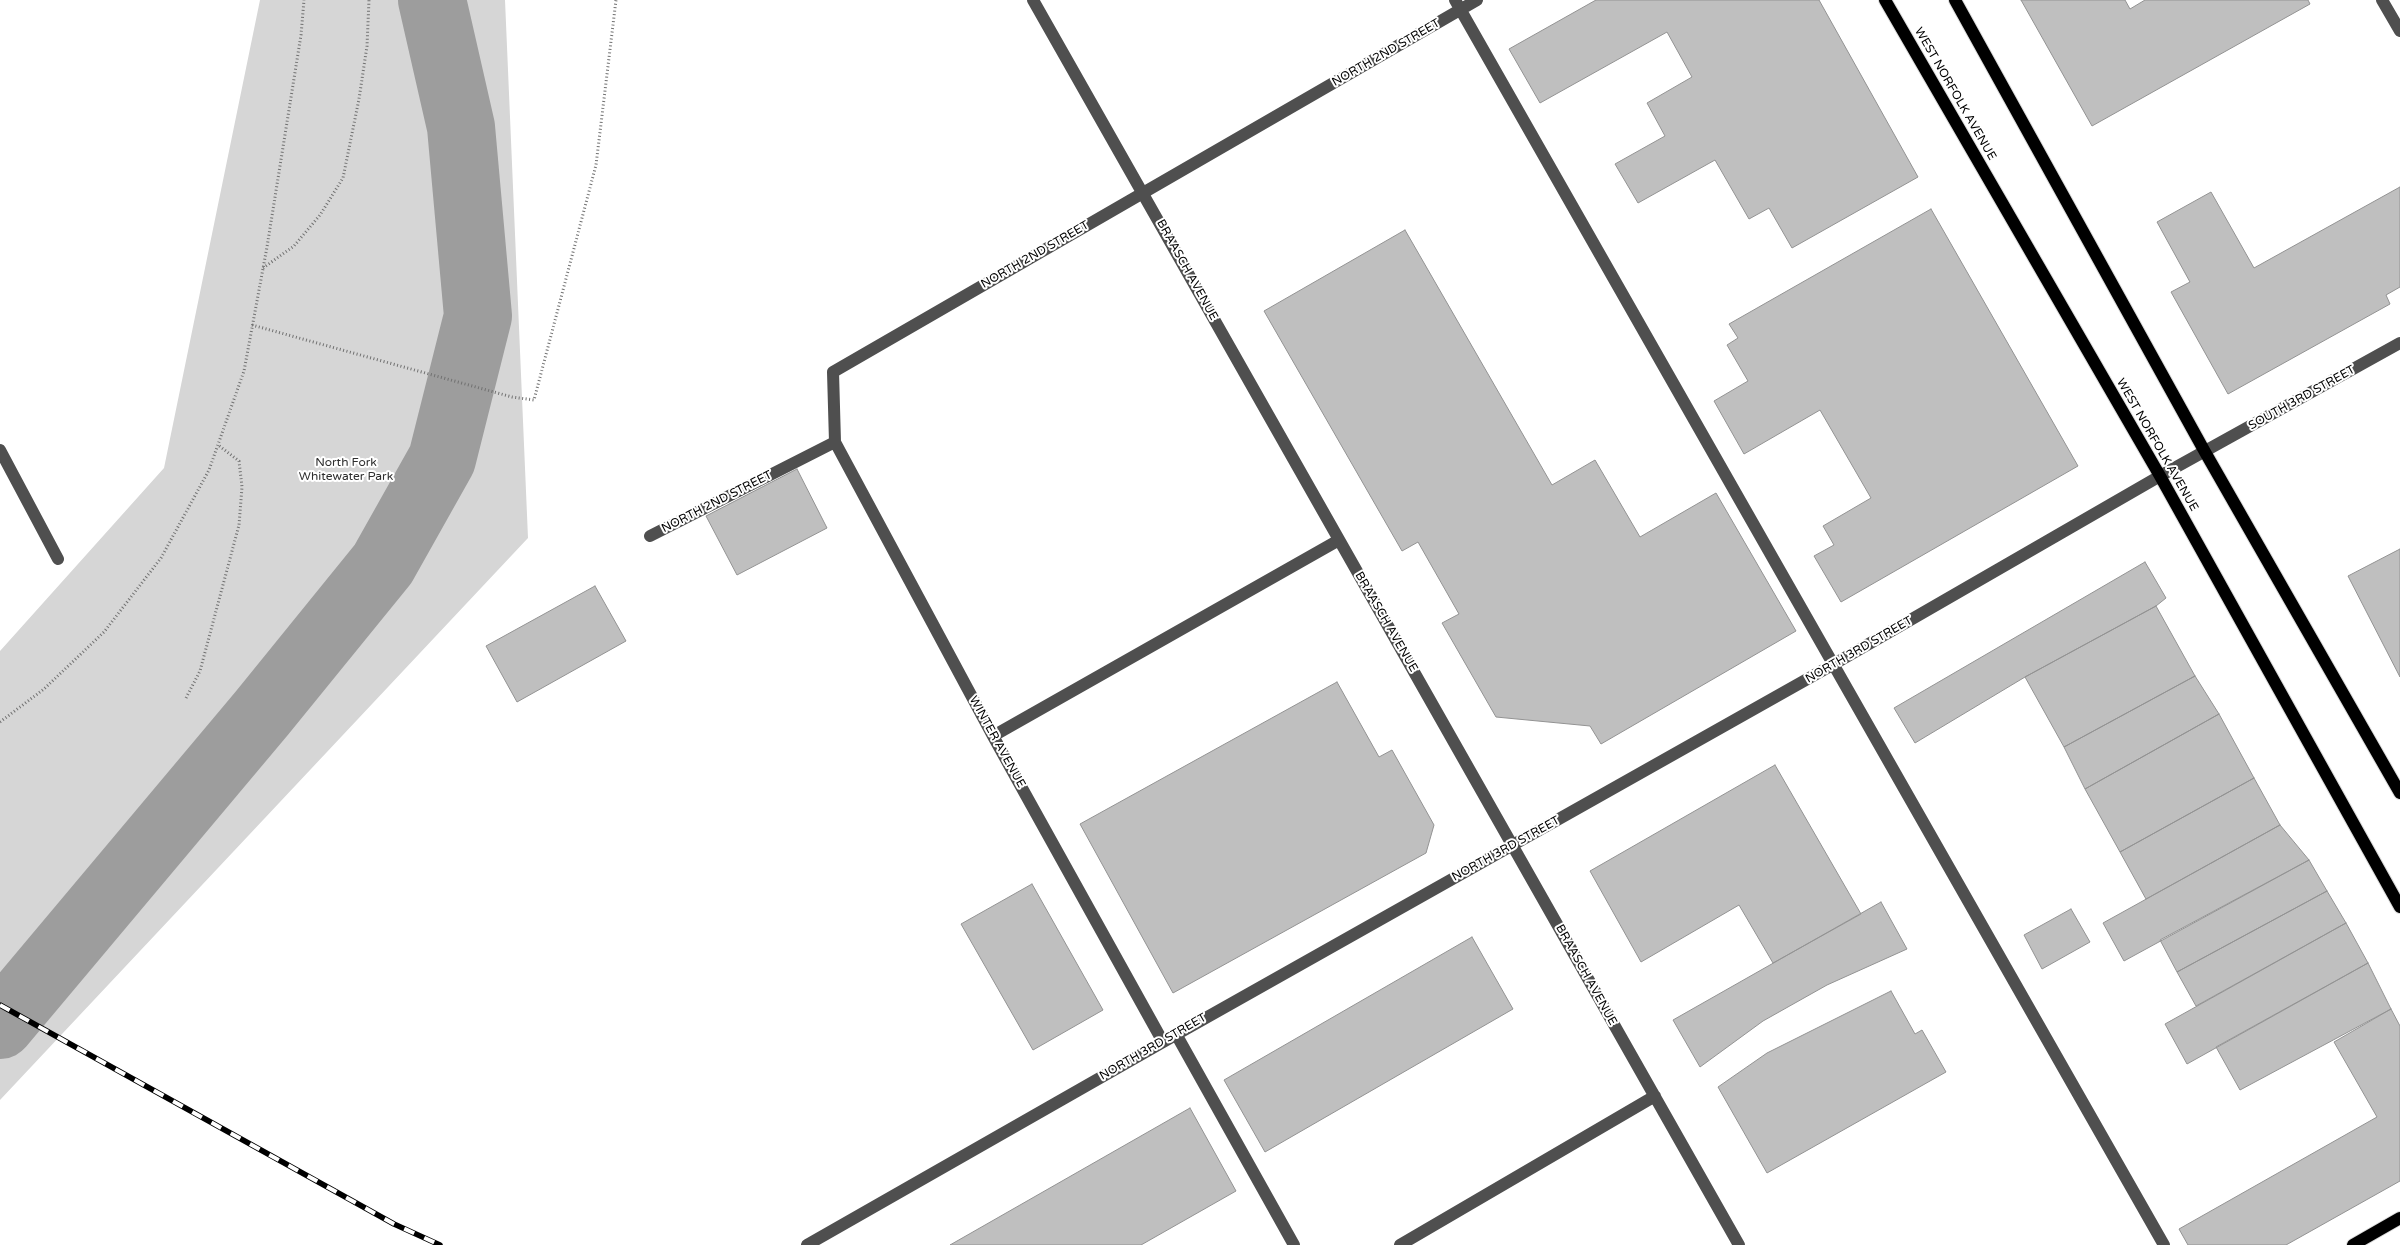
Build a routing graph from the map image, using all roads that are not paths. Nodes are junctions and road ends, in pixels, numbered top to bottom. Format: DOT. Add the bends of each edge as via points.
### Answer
graph roads {
  1 [pos="1033,0"];
  2 [pos="1478,0"];
  3 [pos="1885,0"];
  4 [pos="1955,0"];
  5 [pos="2382,0"];
  6 [pos="1458,5"];
  7 [pos="2400,31"];
  8 [pos="1143,193"];
  9 [pos="2400,343"];
  10 [pos="835,442"];
  11 [pos="0,450"];
  12 [pos="2205,452"];
  13 [pos="2160,476"];
  14 [pos="650,536"];
  15 [pos="1339,540"];
  16 [pos="58,559"];
  17 [pos="1834,664"];
  18 [pos="993,736"];
  19 [pos="2400,793"];
  20 [pos="1513,846"];
  21 [pos="2400,907"];
  22 [pos="1176,1034"];
  23 [pos="1163,1042"];
  24 [pos="1655,1096"];
  25 [pos="2400,1218"];
  26 [pos="807,1245"];
  27 [pos="1294,1245"];
  28 [pos="1400,1245"];
  29 [pos="1739,1245"];
  30 [pos="2164,1245"];
  31 [pos="2353,1245"];
  1 -- 8 [label="street, BRAASCH AVENUE"];
  2 -- 6 [label="street, NORTH 2ND STREET"];
  3 -- 13 [label="main road, WEST NORFOLK AVENUE"];
  4 -- 12 [label="main road"];
  5 -- 7 [label="street"];
  6 -- 8 [label="street, NORTH 2ND STREET"];
  6 -- 17 [label="street"];
  8 -- 10 [label="street, NORTH 2ND STREET" via="833,372"];
  8 -- 15 [label="street, BRAASCH AVENUE"];
  9 -- 12 [label="street, SOUTH 3RD STREET"];
  10 -- 14 [label="street, NORTH 2ND STREET"];
  10 -- 18 [label="street, WINTER AVENUE"];
  11 -- 16 [label="street"];
  12 -- 13 [label="street, NORTH 3RD STREET"];
  12 -- 19 [label="main road"];
  13 -- 17 [label="street, NORTH 3RD STREET"];
  13 -- 21 [label="main road, WEST NORFOLK AVENUE"];
  15 -- 18 [label="street"];
  15 -- 20 [label="street, BRAASCH AVENUE"];
  17 -- 20 [label="street, NORTH 3RD STREET"];
  17 -- 30 [label="street"];
  18 -- 23 [label="street, WINTER AVENUE"];
  20 -- 22 [label="street, NORTH 3RD STREET"];
  20 -- 24 [label="street, BRAASCH AVENUE"];
  22 -- 23 [label="street, NORTH 3RD STREET"];
  22 -- 27 [label="street"];
  23 -- 26 [label="street, NORTH 3RD STREET"];
  24 -- 28 [label="street"];
  24 -- 29 [label="street, BRAASCH AVENUE"];
  25 -- 31 [label="main road"];
}
